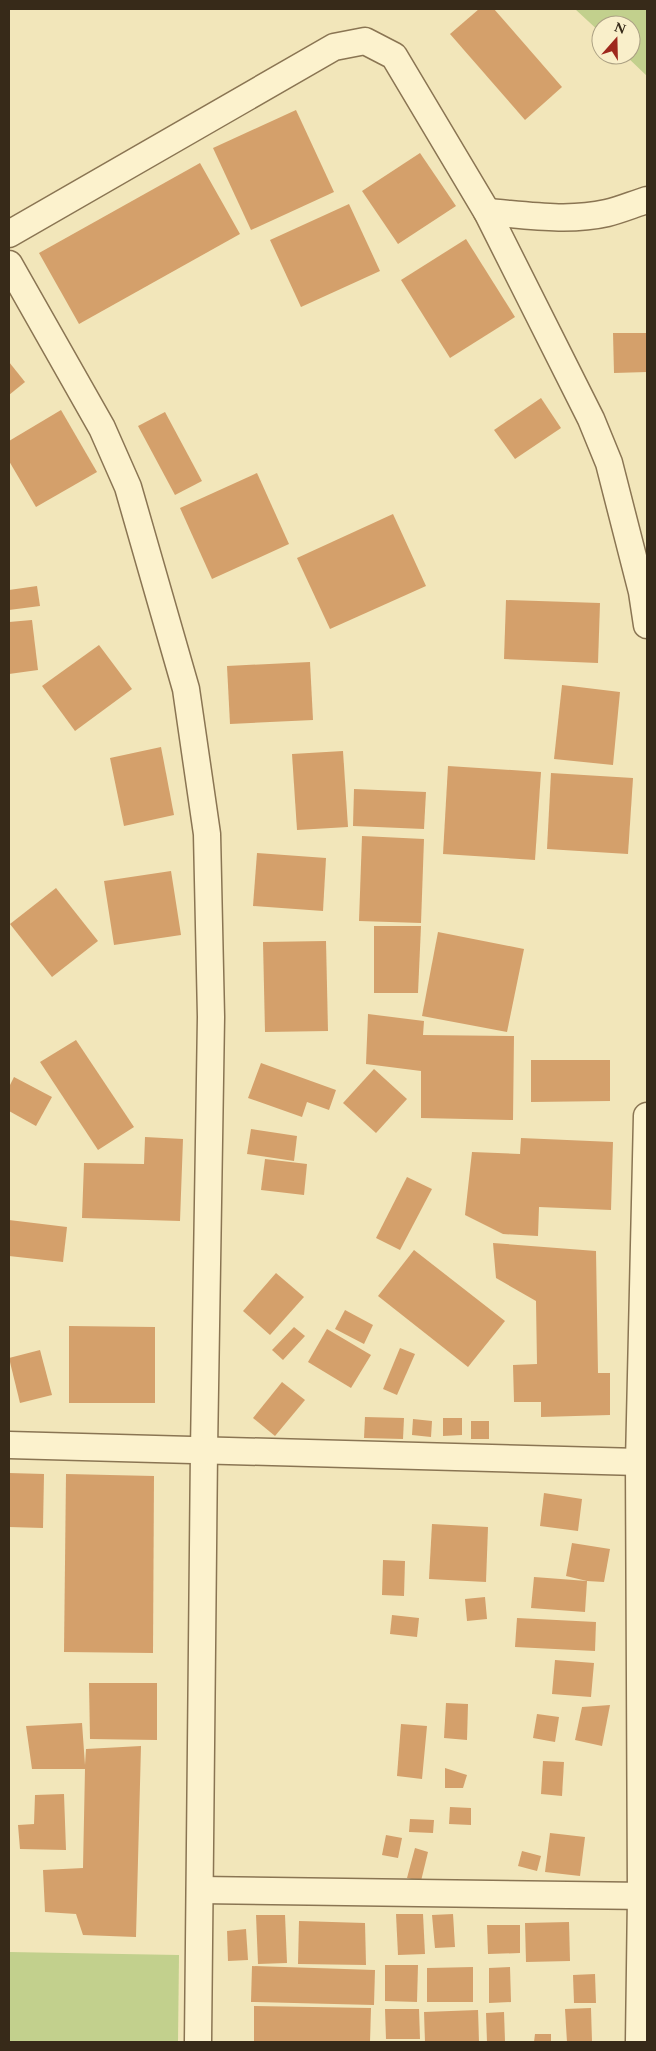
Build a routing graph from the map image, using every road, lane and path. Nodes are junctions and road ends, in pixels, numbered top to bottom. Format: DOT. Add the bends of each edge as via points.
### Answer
graph roads {
  1 [pos="647,200"];
  2 [pos="487,212"];
  3 [pos="9,234"];
  4 [pos="9,264"];
  5 [pos="647,626"];
  6 [pos="647,1116"];
  7 [pos="9,1445"];
  8 [pos="204,1450"];
  9 [pos="639,1462"];
  10 [pos="200,1890"];
  11 [pos="644,1896"];
  12 [pos="198,2042"];
  13 [pos="640,2042"];
  1 -- 2 [label="street" via="606,213 569,217"];
  2 -- 3 [label="street" via="394,56 365,41 334,47"];
  2 -- 5 [label="street" via="591,419 609,463 642,592"];
  4 -- 8 [label="street" via="102,428 128,487 186,689 207,834 211,1017"];
  6 -- 9 [label="street"];
  7 -- 8 [label="street"];
  8 -- 9 [label="street"];
  8 -- 10 [label="street"];
  9 -- 11 [label="street"];
  10 -- 11 [label="street"];
  10 -- 12 [label="street"];
  11 -- 13 [label="street"];
}
